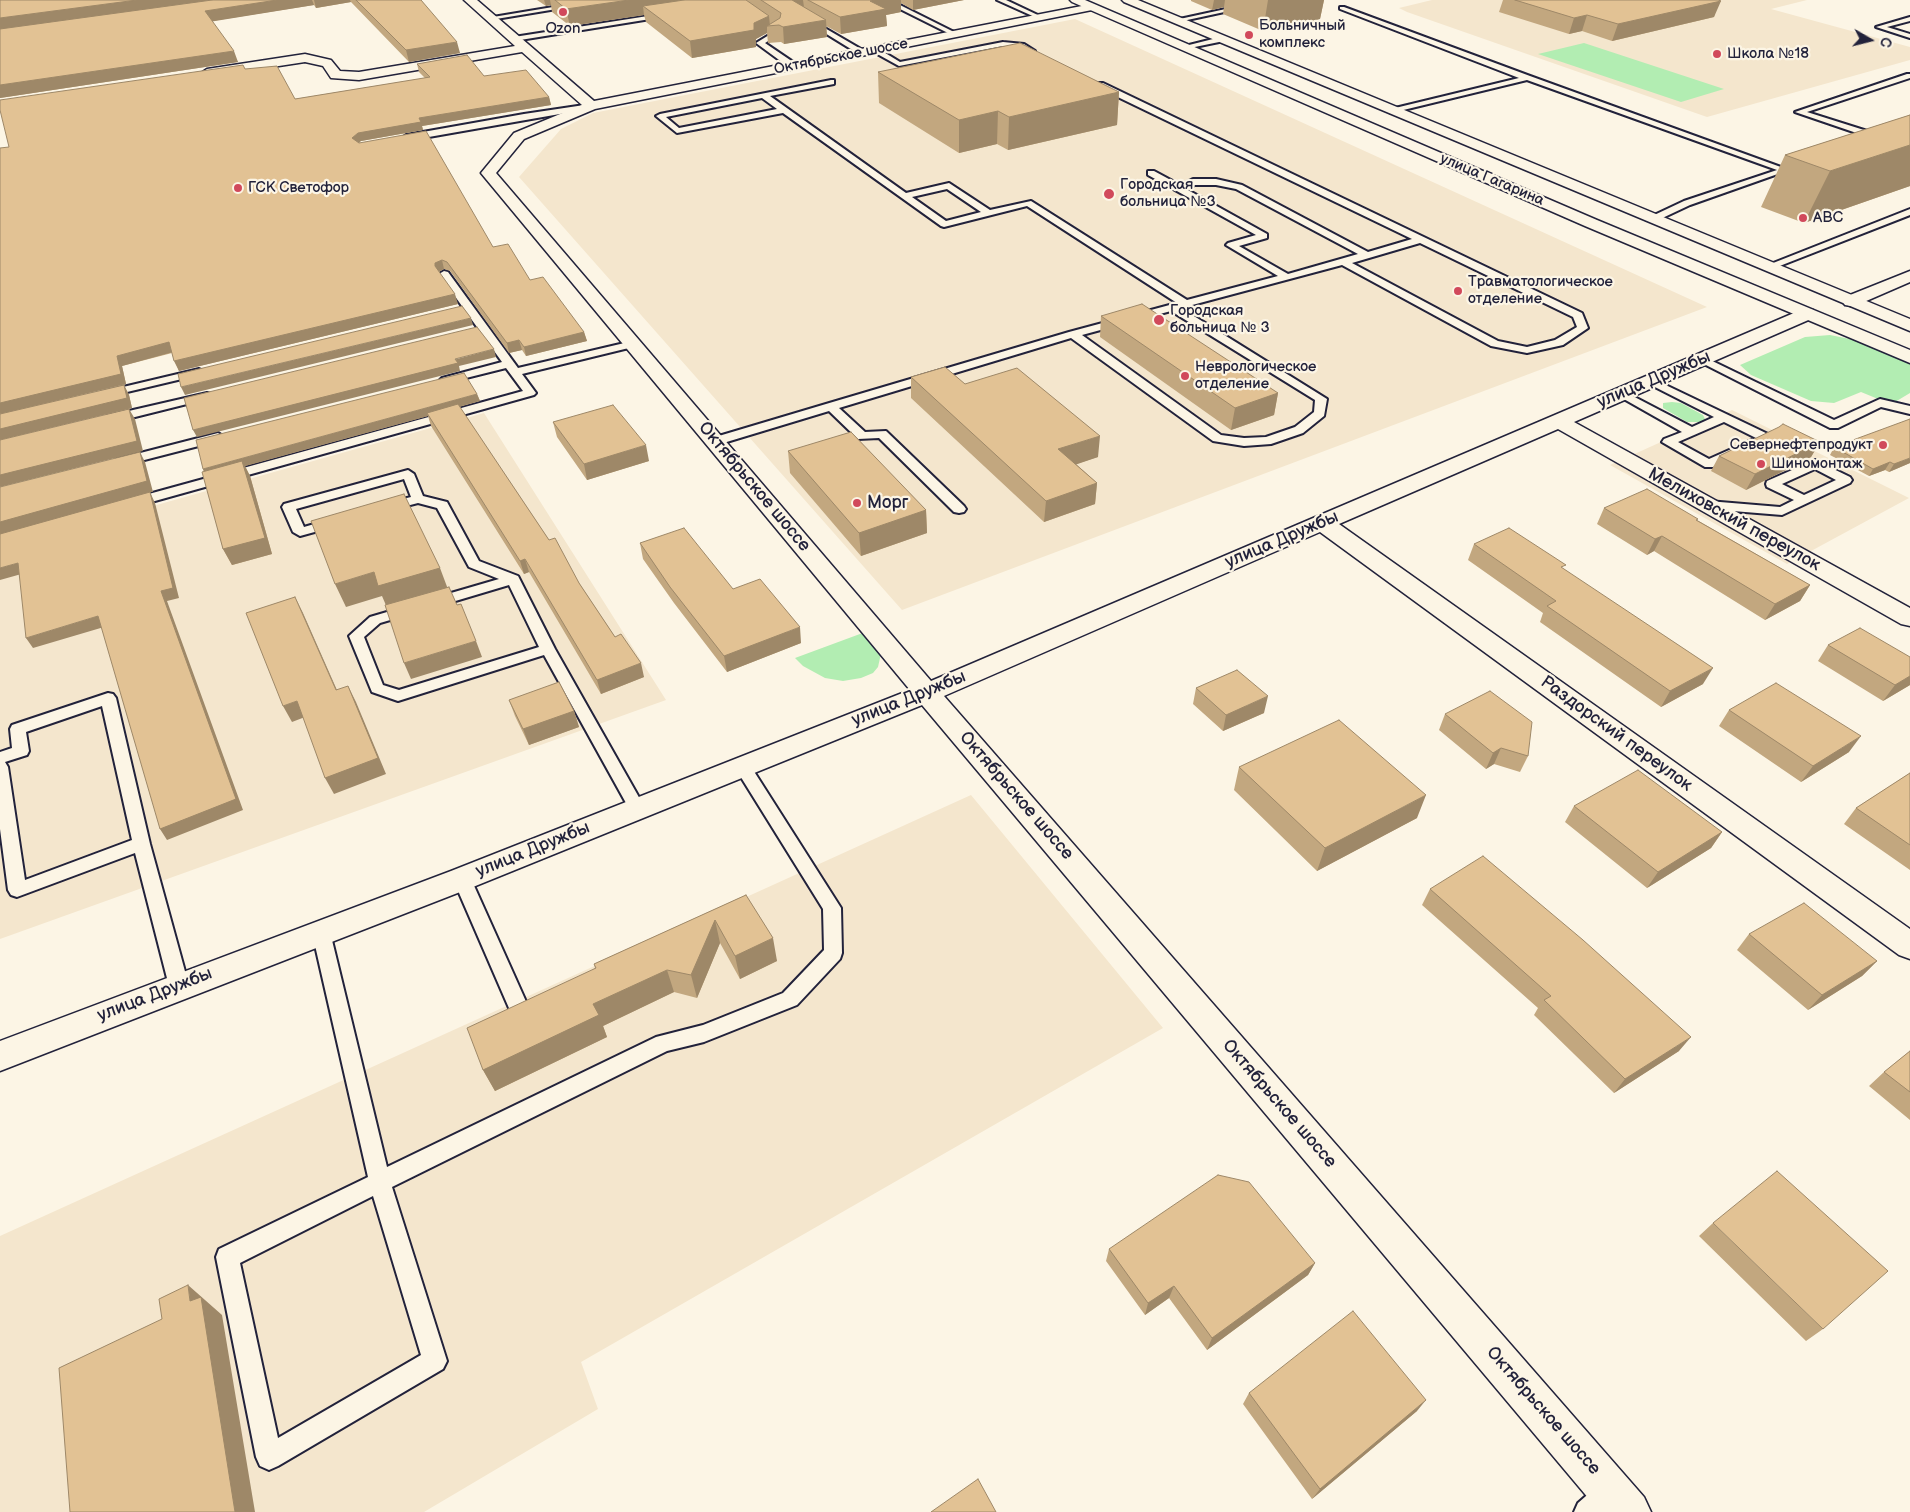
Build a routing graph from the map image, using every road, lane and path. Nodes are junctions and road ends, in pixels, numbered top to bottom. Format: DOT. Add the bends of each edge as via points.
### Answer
graph roads {
  1 [pos="470,0"];
  2 [pos="608,0"];
  3 [pos="885,0"];
  4 [pos="1000,0"];
  5 [pos="1076,0"];
  6 [pos="1128,0"];
  7 [pos="1277,0"];
  8 [pos="1092,7"];
  9 [pos="1342,8"];
  10 [pos="672,14"];
  11 [pos="801,16"];
  12 [pos="1039,17"];
  13 [pos="490,18"];
  14 [pos="1910,19"];
  15 [pos="1178,20"];
  16 [pos="763,21"];
  17 [pos="954,34"];
  18 [pos="1910,36"];
  19 [pos="514,39"];
  20 [pos="1221,39"];
  21 [pos="1185,47"];
  22 [pos="525,48"];
  23 [pos="868,51"];
  24 [pos="1043,56"];
  25 [pos="899,64"];
  26 [pos="794,66"];
  27 [pos="914,71"];
  28 [pos="198,74"];
  29 [pos="1910,76"];
  30 [pos="1527,78"];
  31 [pos="831,82"];
  32 [pos="1094,82"];
  33 [pos="763,95"];
  34 [pos="591,106"];
  35 [pos="784,110"];
  36 [pos="1394,111"];
  37 [pos="1891,136"];
  38 [pos="399,139"];
  39 [pos="1882,139"];
  40 [pos="1867,143"];
  41 [pos="1794,167"];
  42 [pos="1785,170"];
  43 [pos="1151,173"];
  44 [pos="1180,189"];
  45 [pos="904,196"];
  46 [pos="1624,207"];
  47 [pos="988,212"];
  48 [pos="1910,212"];
  49 [pos="1653,219"];
  50 [pos="1591,223"];
  51 [pos="1419,240"];
  52 [pos="1368,255"];
  53 [pos="1343,262"];
  54 [pos="1768,267"];
  55 [pos="444,274"];
  56 [pos="1910,276"];
  57 [pos="1286,277"];
  58 [pos="1851,302"];
  59 [pos="1185,304"];
  60 [pos="1172,307"];
  61 [pos="1807,314"];
  62 [pos="1910,326"];
  63 [pos="1073,334"];
  64 [pos="633,344"];
  65 [pos="1910,357"];
  66 [pos="1702,359"];
  67 [pos="512,368"];
  68 [pos="210,369"];
  69 [pos="1651,381"];
  70 [pos="432,383"];
  71 [pos="222,392"];
  72 [pos="1621,394"];
  73 [pos="96,397"];
  74 [pos="830,406"];
  75 [pos="1910,410"];
  76 [pos="1724,417"];
  77 [pos="1558,421"];
  78 [pos="97,422"];
  79 [pos="1692,432"];
  80 [pos="230,434"];
  81 [pos="716,441"];
  82 [pos="106,466"];
  83 [pos="418,499"];
  84 [pos="1803,500"];
  85 [pos="1708,505"];
  86 [pos="123,506"];
  87 [pos="959,509"];
  88 [pos="372,512"];
  89 [pos="345,519"];
  90 [pos="1322,523"];
  91 [pos="513,579"];
  92 [pos="1910,618"];
  93 [pos="548,649"];
  94 [pos="927,693"];
  95 [pos="0,758"];
  96 [pos="742,766"];
  97 [pos="0,767"];
  98 [pos="637,808"];
  99 [pos="141,844"];
  100 [pos="462,879"];
  101 [pos="321,932"];
  102 [pos="1910,946"];
  103 [pos="179,986"];
  104 [pos="522,1015"];
  105 [pos="0,1056"];
  106 [pos="380,1182"];
  107 [pos="1609,1505"];
  1 -- 13 [label="street"];
  2 -- 13 [label="lane"];
  3 -- 17 [label="lane"];
  4 -- 12 [label="lane"];
  5 -- 8 [label="street, улица Гагарина"];
  6 -- 15 [label="street, улица Гагарина"];
  7 -- 15 [label="lane"];
  8 -- 12 [label="street, Октябрьское шоссе"];
  8 -- 21 [label="street, улица Гагарина"];
  9 -- 30 [label="lane"];
  10 -- 19 [label="lane"];
  11 -- 23 [label="lane"];
  12 -- 17 [label="street, Октябрьское шоссе"];
  13 -- 19 [label="street"];
  14 -- 18 [label="lane" via="1879,27"];
  15 -- 20 [label="street, улица Гагарина"];
  16 -- 26 [label="lane" via="779,32 760,42"];
  17 -- 23 [label="street, Октябрьское шоссе"];
  19 -- 22 [label="street"];
  20 -- 21 [label="lane"];
  20 -- 36 [label="street, улица Гагарина"];
  21 -- 50 [label="street, улица Гагарина"];
  22 -- 28 [label="street" via="359,76 336,75 327,63 305,58"];
  22 -- 34 [label="street"];
  23 -- 25 [label="lane"];
  23 -- 26 [label="street, Октябрьское шоссе"];
  24 -- 25 [label="lane" via="1021,46 1003,44"];
  25 -- 27 [label="lane"];
  26 -- 34 [label="street, Октябрьское шоссе"];
  29 -- 39 [label="lane" via="1798,112"];
  30 -- 36 [label="lane"];
  30 -- 42 [label="lane"];
  31 -- 33 [label="lane"];
  32 -- 51 [label="lane"];
  33 -- 35 [label="lane"];
  33 -- 35 [label="lane" via="660,116 677,131"];
  34 -- 38 [label="lane"];
  34 -- 64 [label="street, Октябрьское шоссе" via="519,136 488,173"];
  35 -- 45 [label="lane"];
  36 -- 46 [label="street, улица Гагарина"];
  37 -- 39 [label="lane"];
  39 -- 40 [label="lane"];
  41 -- 42 [label="lane"];
  42 -- 49 [label="lane" via="1688,203"];
  43 -- 44 [label="lane"];
  44 -- 52 [label="lane" via="1193,182 1216,182 1239,188"];
  44 -- 57 [label="lane" via="1264,236 1231,245"];
  45 -- 47 [label="lane" via="949,186"];
  45 -- 47 [label="lane" via="944,224"];
  46 -- 49 [label="street, улица Гагарина"];
  46 -- 50 [label="street" via="1583,204 1578,210"];
  47 -- 59 [label="lane" via="1028,203"];
  48 -- 54 [label="lane"];
  49 -- 54 [label="street, улица Гагарина"];
  50 -- 61 [label="street, улица Гагарина"];
  51 -- 52 [label="lane"];
  51 -- 53 [label="lane" via="1578,315 1583,328 1559,343 1527,350 1495,344"];
  52 -- 53 [label="lane"];
  53 -- 57 [label="lane"];
  54 -- 58 [label="street, улица Гагарина"];
  55 -- 67 [label="lane" via="478,329"];
  56 -- 58 [label="street"];
  57 -- 59 [label="lane"];
  58 -- 62 [label="street, улица Гагарина"];
  59 -- 60 [label="lane"];
  60 -- 63 [label="lane"];
  60 -- 63 [label="lane" via="1321,399 1320,413 1299,430 1267,441 1217,438"];
  61 -- 65 [label="street, улица Гагарина"];
  61 -- 66 [label="street, улица Дружбы"];
  63 -- 74 [label="lane"];
  64 -- 67 [label="lane"];
  64 -- 81 [label="street, Октябрьское шоссе"];
  66 -- 69 [label="street, улица Дружбы"];
  66 -- 75 [label="lane" via="1834,425 1880,403"];
  67 -- 70 [label="lane"];
  67 -- 86 [label="lane" via="530,393"];
  68 -- 73 [label="lane"];
  69 -- 72 [label="street, улица Дружбы"];
  69 -- 76 [label="lane"];
  71 -- 78 [label="lane"];
  72 -- 77 [label="street, улица Дружбы"];
  72 -- 79 [label="lane"];
  74 -- 81 [label="lane"];
  74 -- 87 [label="lane" via="862,436 882,434"];
  76 -- 79 [label="lane"];
  76 -- 79 [label="lane" via="1766,438 1710,464 1668,442"];
  77 -- 85 [label="street, Мелиховский переулок"];
  77 -- 90 [label="street, улица Дружбы"];
  80 -- 82 [label="lane"];
  81 -- 94 [label="street, Октябрьское шоссе"];
  83 -- 88 [label="lane"];
  83 -- 89 [label="lane" via="408,474 289,507 300,532"];
  83 -- 91 [label="lane" via="442,505 474,564"];
  84 -- 84 [label="lane" via="1812,496 1846,480 1814,464 1772,484"];
  84 -- 85 [label="lane" via="1782,511"];
  85 -- 92 [label="street, Мелиховский переулок"];
  90 -- 94 [label="street, улица Дружбы"];
  90 -- 102 [label="street, Раздорский переулок"];
  91 -- 93 [label="lane"];
  91 -- 93 [label="lane" via="375,620 356,636 377,688 398,696"];
  93 -- 98 [label="lane"];
  94 -- 96 [label="street, улица Дружбы"];
  94 -- 107 [label="street, Октябрьское шоссе"];
  95 -- 99 [label="lane" via="21,752 18,729 108,698"];
  96 -- 98 [label="street, улица Дружбы"];
  96 -- 106 [label="lane" via="832,908 833,953 790,999 704,1033 663,1043"];
  97 -- 99 [label="lane" via="17,890"];
  98 -- 100 [label="street, улица Дружбы"];
  99 -- 103 [label="lane"];
  100 -- 101 [label="street, улица Дружбы"];
  100 -- 104 [label="lane"];
  101 -- 103 [label="street, улица Дружбы"];
  101 -- 106 [label="lane"];
  103 -- 105 [label="street, улица Дружбы"];
  106 -- 106 [label="lane" via="227,1257 269,1457 435,1360"];
}
